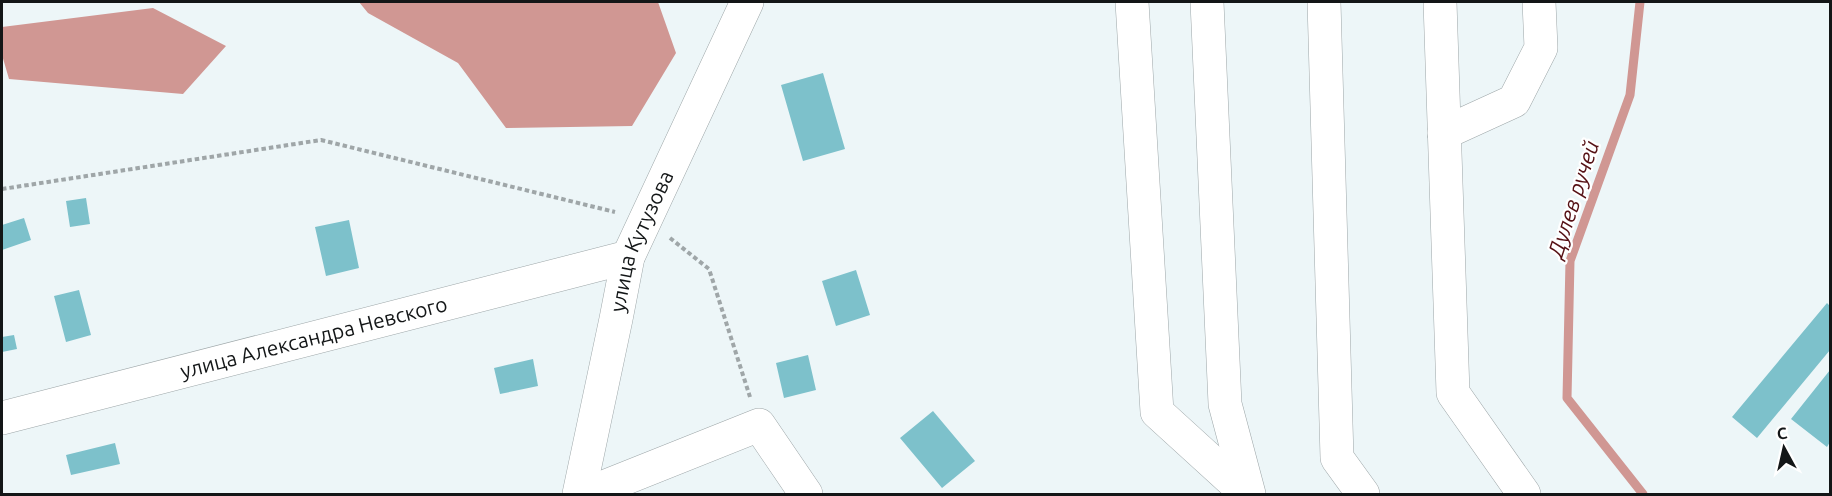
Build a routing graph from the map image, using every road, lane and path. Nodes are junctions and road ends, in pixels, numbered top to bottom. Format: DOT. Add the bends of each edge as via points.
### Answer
graph roads {
  1 [pos="747,2"];
  2 [pos="1132,2"];
  3 [pos="1207,2"];
  4 [pos="1324,2"];
  5 [pos="1440,2"];
  6 [pos="1539,2"];
  7 [pos="1444,133"];
  8 [pos="2,189"];
  9 [pos="646,220"];
  10 [pos="628,257"];
  11 [pos="2,418"];
  12 [pos="759,425"];
  13 [pos="579,495"];
  14 [pos="586,495"];
  15 [pos="806,495"];
  16 [pos="1248,495"];
  17 [pos="1363,495"];
  18 [pos="1524,495"];
  1 -- 9 [label="street, улица Кутузова"];
  2 -- 16 [label="street" via="1157,412"];
  3 -- 16 [label="street" via="1225,404"];
  4 -- 17 [label="street" via="1337,458"];
  5 -- 7 [label="street"];
  6 -- 7 [label="street" via="1541,48 1514,101"];
  7 -- 18 [label="street" via="1453,393"];
  8 -- 9 [label="path" via="321,140"];
  9 -- 10 [label="street, улица Кутузова"];
  9 -- 12 [label="path" via="709,269"];
  10 -- 11 [label="street, улица Александра Невского"];
  10 -- 13 [label="street, улица Кутузова"];
  12 -- 14 [label="street"];
  12 -- 15 [label="street"];
}
